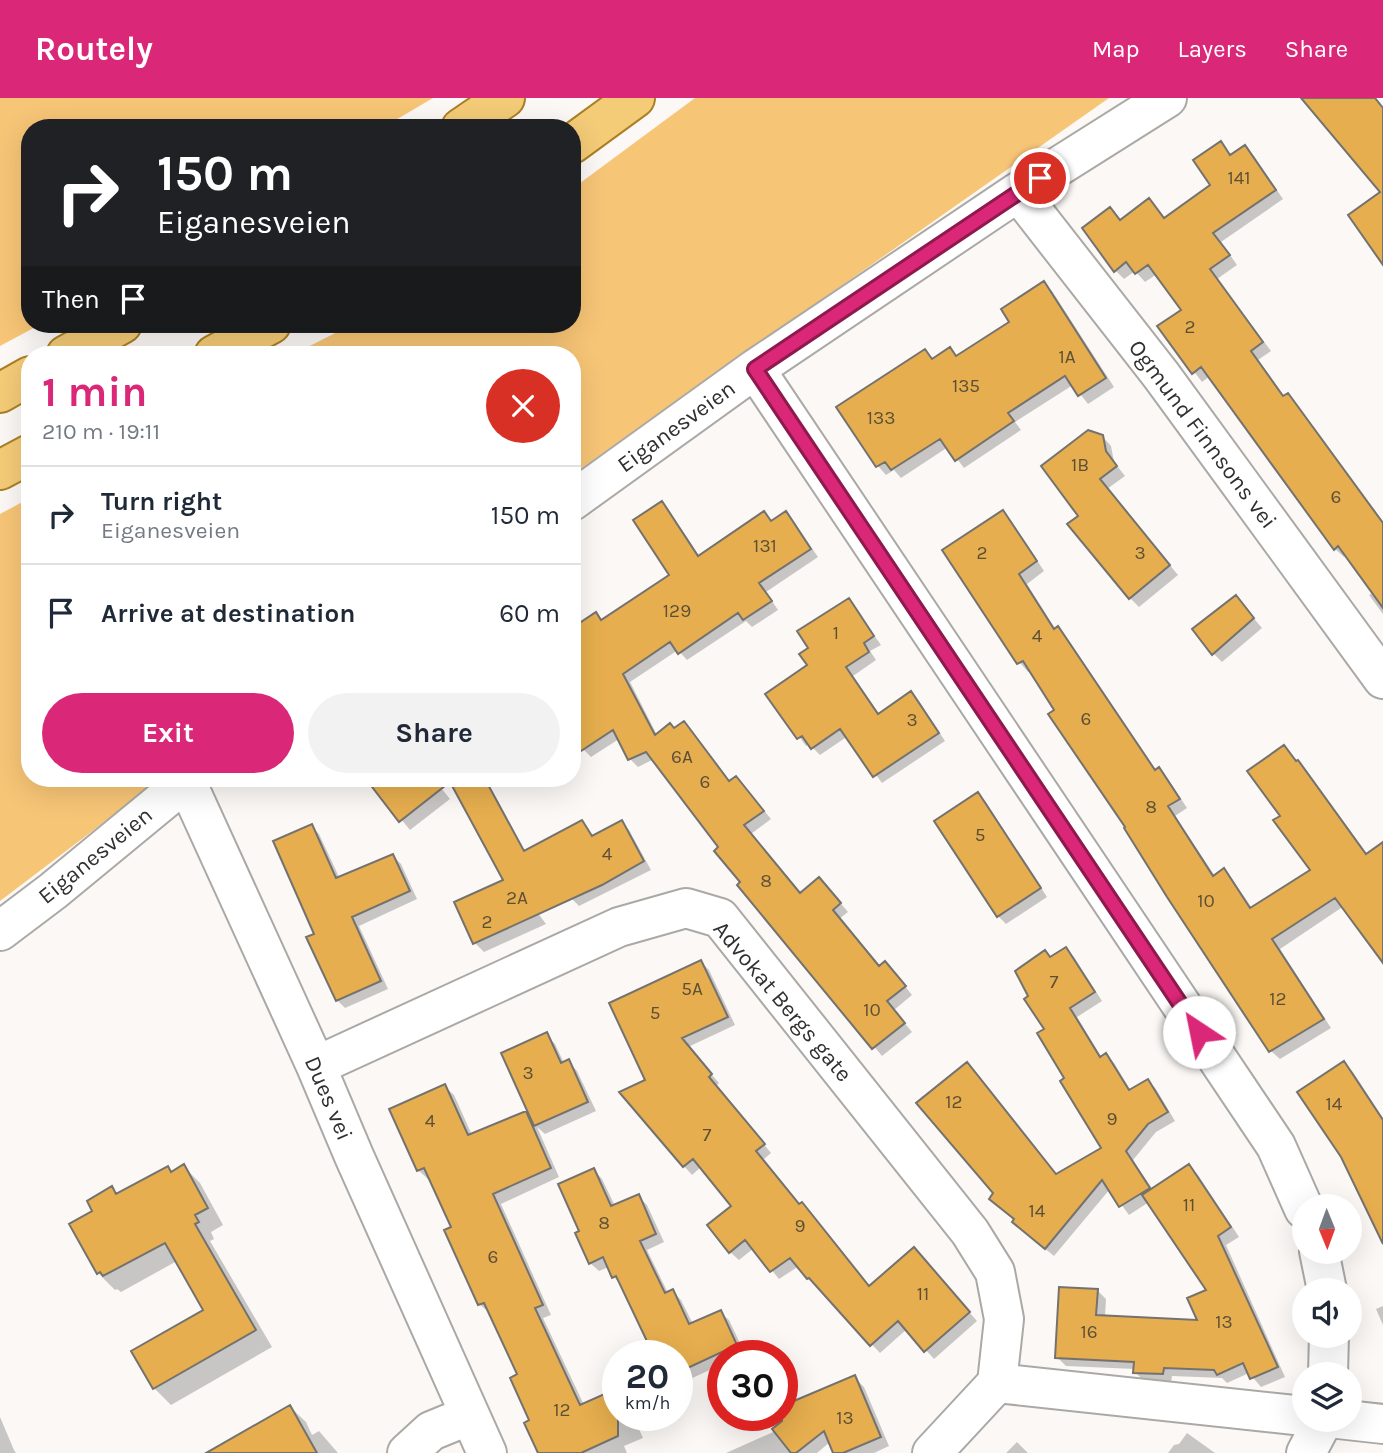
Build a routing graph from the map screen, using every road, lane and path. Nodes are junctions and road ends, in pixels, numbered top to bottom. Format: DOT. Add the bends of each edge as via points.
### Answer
graph roads {
  1 [pos="505,98"];
  2 [pos="635,98"];
  3 [pos="1167,98"];
  4 [pos="474,119"];
  5 [pos="581,137"];
  6 [pos="1018,192"];
  7 [pos="106,333"];
  8 [pos="254,333"];
  9 [pos="82,346"];
  10 [pos="231,346"];
  11 [pos="755,369"];
  12 [pos="21,381"];
  13 [pos="0,393"];
  14 [pos="21,459"];
  15 [pos="0,470"];
  16 [pos="581,495"];
  17 [pos="1383,679"];
  18 [pos="178,787"];
  19 [pos="190,787"];
  20 [pos="0,931"];
  21 [pos="317,1066"];
  22 [pos="1297,1194"];
  23 [pos="997,1383"];
  24 [pos="470,1415"];
  25 [pos="1292,1415"];
  26 [pos="1362,1422"];
  27 [pos="1383,1424"];
  28 [pos="1317,1432"];
  29 [pos="407,1453"];
  30 [pos="487,1453"];
  31 [pos="932,1453"];
  32 [pos="1306,1453"];
  1 -- 4 [label="main road"];
  2 -- 5 [label="main road"];
  3 -- 6 [label="street, Eiganesveien"];
  6 -- 11 [label="street, Eiganesveien"];
  6 -- 17 [label="street, Ogmund Finnsons vei" via="1160,375"];
  7 -- 9 [label="main road"];
  8 -- 10 [label="main road"];
  11 -- 16 [label="street, Eiganesveien"];
  11 -- 22 [label="street" via="1276,1146"];
  12 -- 13 [label="main road"];
  14 -- 15 [label="main road"];
  18 -- 20 [label="street, Eiganesveien"];
  19 -- 21 [label="street, Dues vei"];
  21 -- 23 [label="street, Advokat Bergs gate" via="619,927 686,908 720,918 970,1232 995,1272 1004,1319"];
  21 -- 24 [label="street, Dues vei"];
  23 -- 25 [label="street"];
  23 -- 31 [label="street"];
  24 -- 29 [label="street" via="430,1431"];
  24 -- 30 [label="street, Dues vei"];
  26 -- 27 [label="street"];
  28 -- 32 [label="street"];
}
